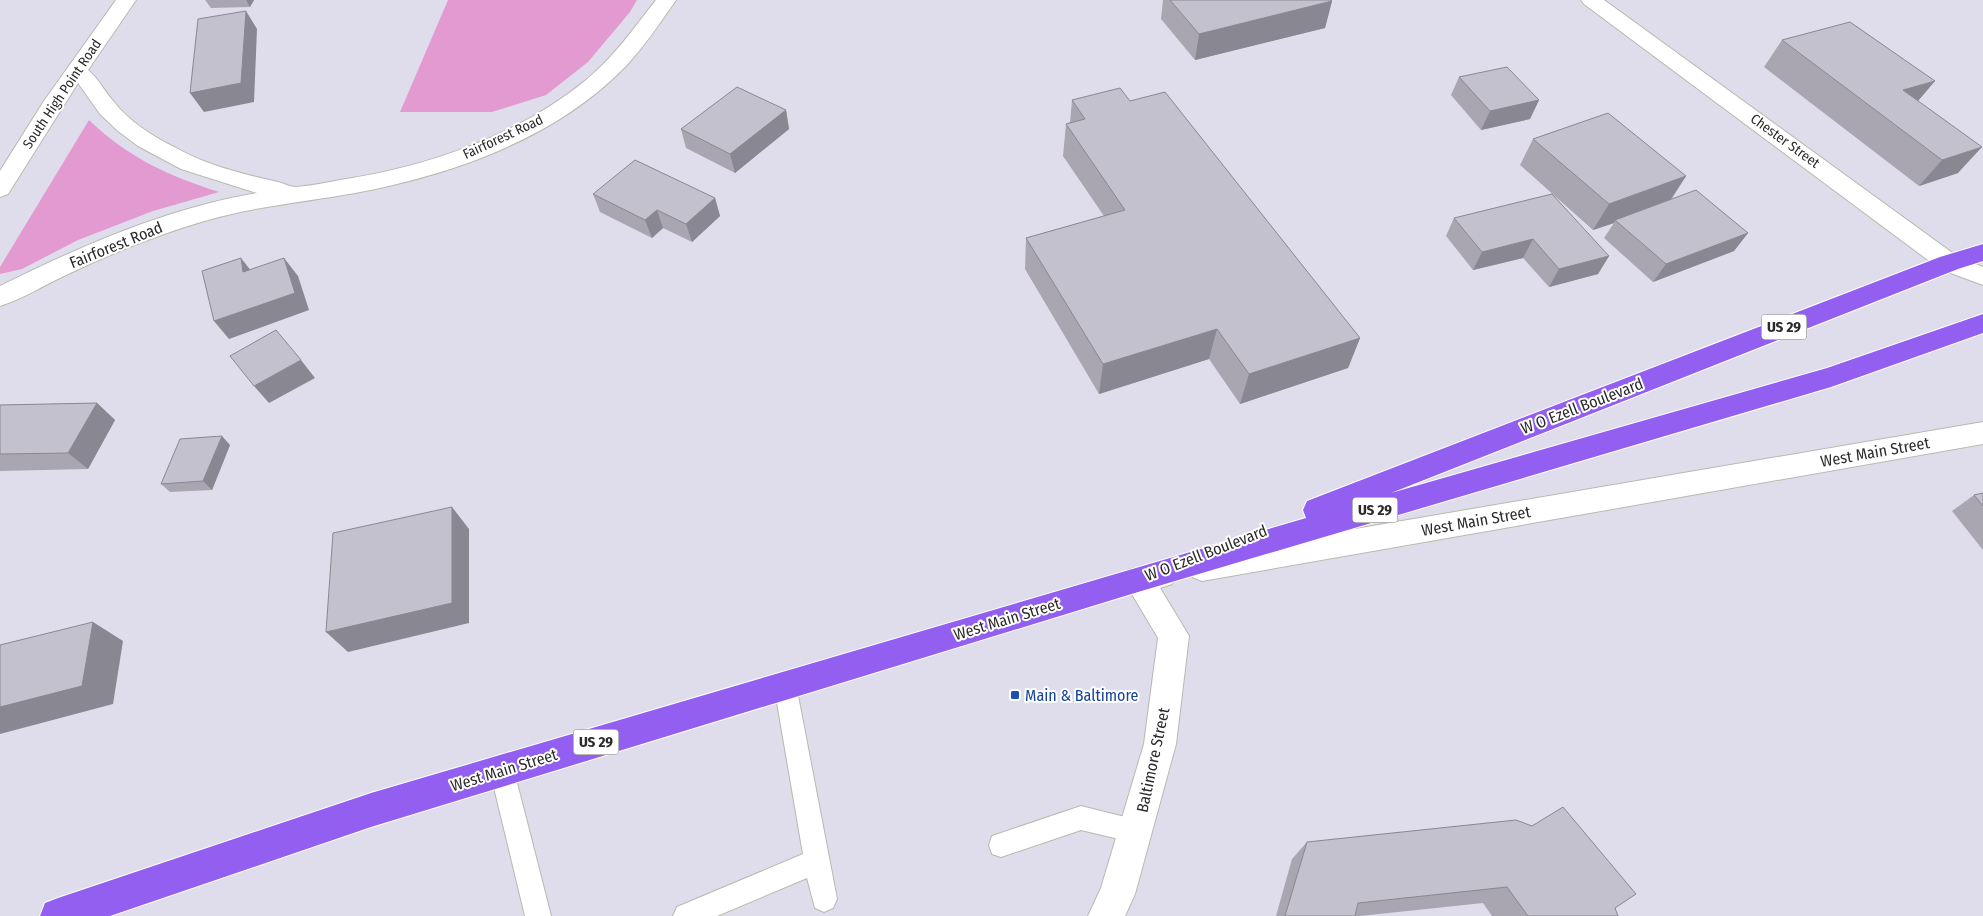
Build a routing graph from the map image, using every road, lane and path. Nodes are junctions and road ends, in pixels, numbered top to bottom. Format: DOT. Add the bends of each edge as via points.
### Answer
graph roads {
  1 [pos="126,0"];
  2 [pos="666,0"];
  3 [pos="1591,0"];
  4 [pos="77,71"];
  5 [pos="0,189"];
  6 [pos="296,194"];
  7 [pos="1983,252"];
  8 [pos="1948,263"];
  9 [pos="1983,276"];
  10 [pos="0,297"];
  11 [pos="1983,324"];
  12 [pos="1983,433"];
  13 [pos="1138,580"];
  14 [pos="785,685"];
  15 [pos="502,771"];
  16 [pos="1136,831"];
  17 [pos="1001,845"];
  18 [pos="817,861"];
  19 [pos="824,899"];
  20 [pos="58,916"];
  21 [pos="538,916"];
  22 [pos="686,916"];
  23 [pos="1106,916"];
  1 -- 4 [label="street, South High Point Road"];
  2 -- 6 [label="street, Fairforest Road" via="618,62 561,108 518,132 418,171 370,183"];
  3 -- 8 [label="street, Chester Street"];
  4 -- 5 [label="street, South High Point Road"];
  4 -- 6 [label="street, Fairforest Road" via="92,84 107,108 135,134 177,159 220,176"];
  6 -- 10 [label="street, Fairforest Road" via="235,205 174,222 76,260"];
  7 -- 8 [label="main road, W O Ezell Boulevard / US 29"];
  8 -- 9 [label="street, Chester Street"];
  8 -- 13 [label="main road, W O Ezell Boulevard / US 29"];
  11 -- 13 [label="main road, W O Ezell Boulevard / US 29" via="1831,377"];
  12 -- 13 [label="street, West Main Street"];
  13 -- 14 [label="main road, West Main Street / US 29"];
  13 -- 16 [label="street, Baltimore Street" via="1174,636 1160,744"];
  14 -- 15 [label="main road, West Main Street / US 29"];
  14 -- 18 [label="lane"];
  15 -- 20 [label="main road, West Main Street / US 29" via="371,810"];
  15 -- 21 [label="lane"];
  16 -- 17 [label="lane" via="1081,818"];
  16 -- 23 [label="street, Baltimore Street" via="1117,894"];
  18 -- 19 [label="lane"];
  18 -- 22 [label="lane"];
}
